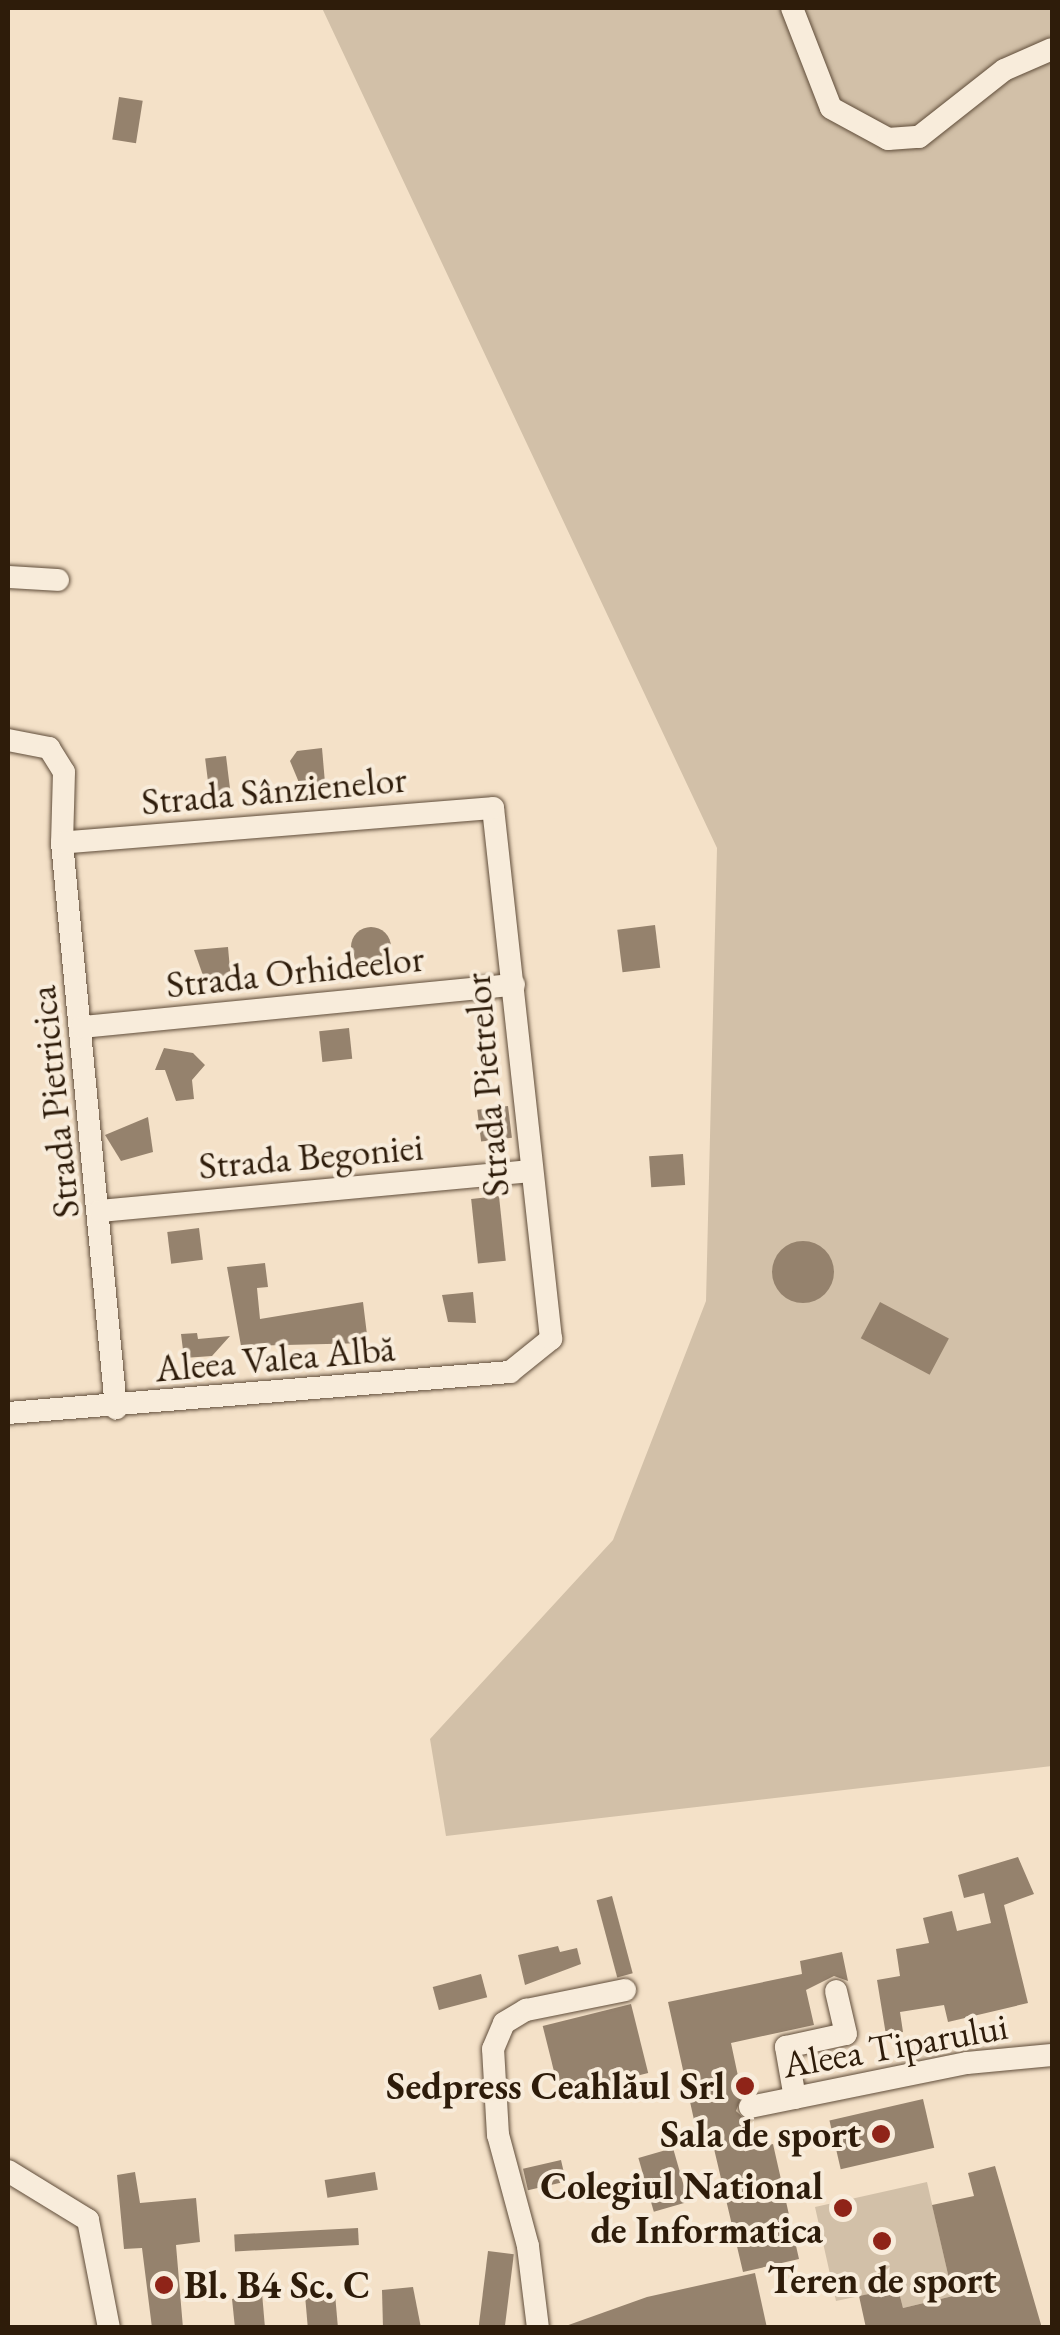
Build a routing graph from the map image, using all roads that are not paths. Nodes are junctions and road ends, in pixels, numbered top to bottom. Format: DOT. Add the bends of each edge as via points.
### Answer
graph roads {
  1 [pos="792,8"];
  2 [pos="1052,49"];
  3 [pos="8,577"];
  4 [pos="58,580"];
  5 [pos="8,740"];
  6 [pos="492,808"];
  7 [pos="62,843"];
  8 [pos="514,984"];
  9 [pos="82,1028"];
  10 [pos="528,1171"];
  11 [pos="100,1210"];
  12 [pos="543,1351"];
  13 [pos="116,1408"];
  14 [pos="8,1413"];
  15 [pos="625,1990"];
  16 [pos="836,1991"];
  17 [pos="1052,2055"];
  18 [pos="795,2098"];
  19 [pos="750,2107"];
  20 [pos="8,2171"];
  21 [pos="109,2328"];
  22 [pos="538,2328"];
  1 -- 2 [label="street" via="831,108 888,139 919,137 1004,70"];
  3 -- 4 [label="street"];
  5 -- 7 [label="street, Strada Pietricica" via="49,748 59,758"];
  6 -- 7 [label="street, Strada Sânzienelor"];
  6 -- 8 [label="street, Strada Pietrelor"];
  7 -- 9 [label="street, Strada Pietricica"];
  8 -- 9 [label="street, Strada Orhideelor"];
  8 -- 10 [label="street, Strada Pietrelor"];
  9 -- 11 [label="street, Strada Pietricica"];
  10 -- 11 [label="street, Strada Begoniei"];
  10 -- 12 [label="street, Strada Pietrelor" via="535,1236 545,1255 551,1339"];
  11 -- 13 [label="street, Strada Pietricica"];
  12 -- 13 [label="street, Aleea Valea Albă" via="510,1372"];
  13 -- 14 [label="street, Aleea Valea Albă"];
  15 -- 22 [label="street" via="526,2010 504,2023 493,2048 496,2120 528,2246"];
  16 -- 18 [label="street" via="846,2034 786,2047"];
  17 -- 18 [label="street, Aleea Tiparului" via="967,2063"];
  18 -- 19 [label="street, Aleea Tiparului"];
  20 -- 21 [label="street" via="88,2220"];
}
